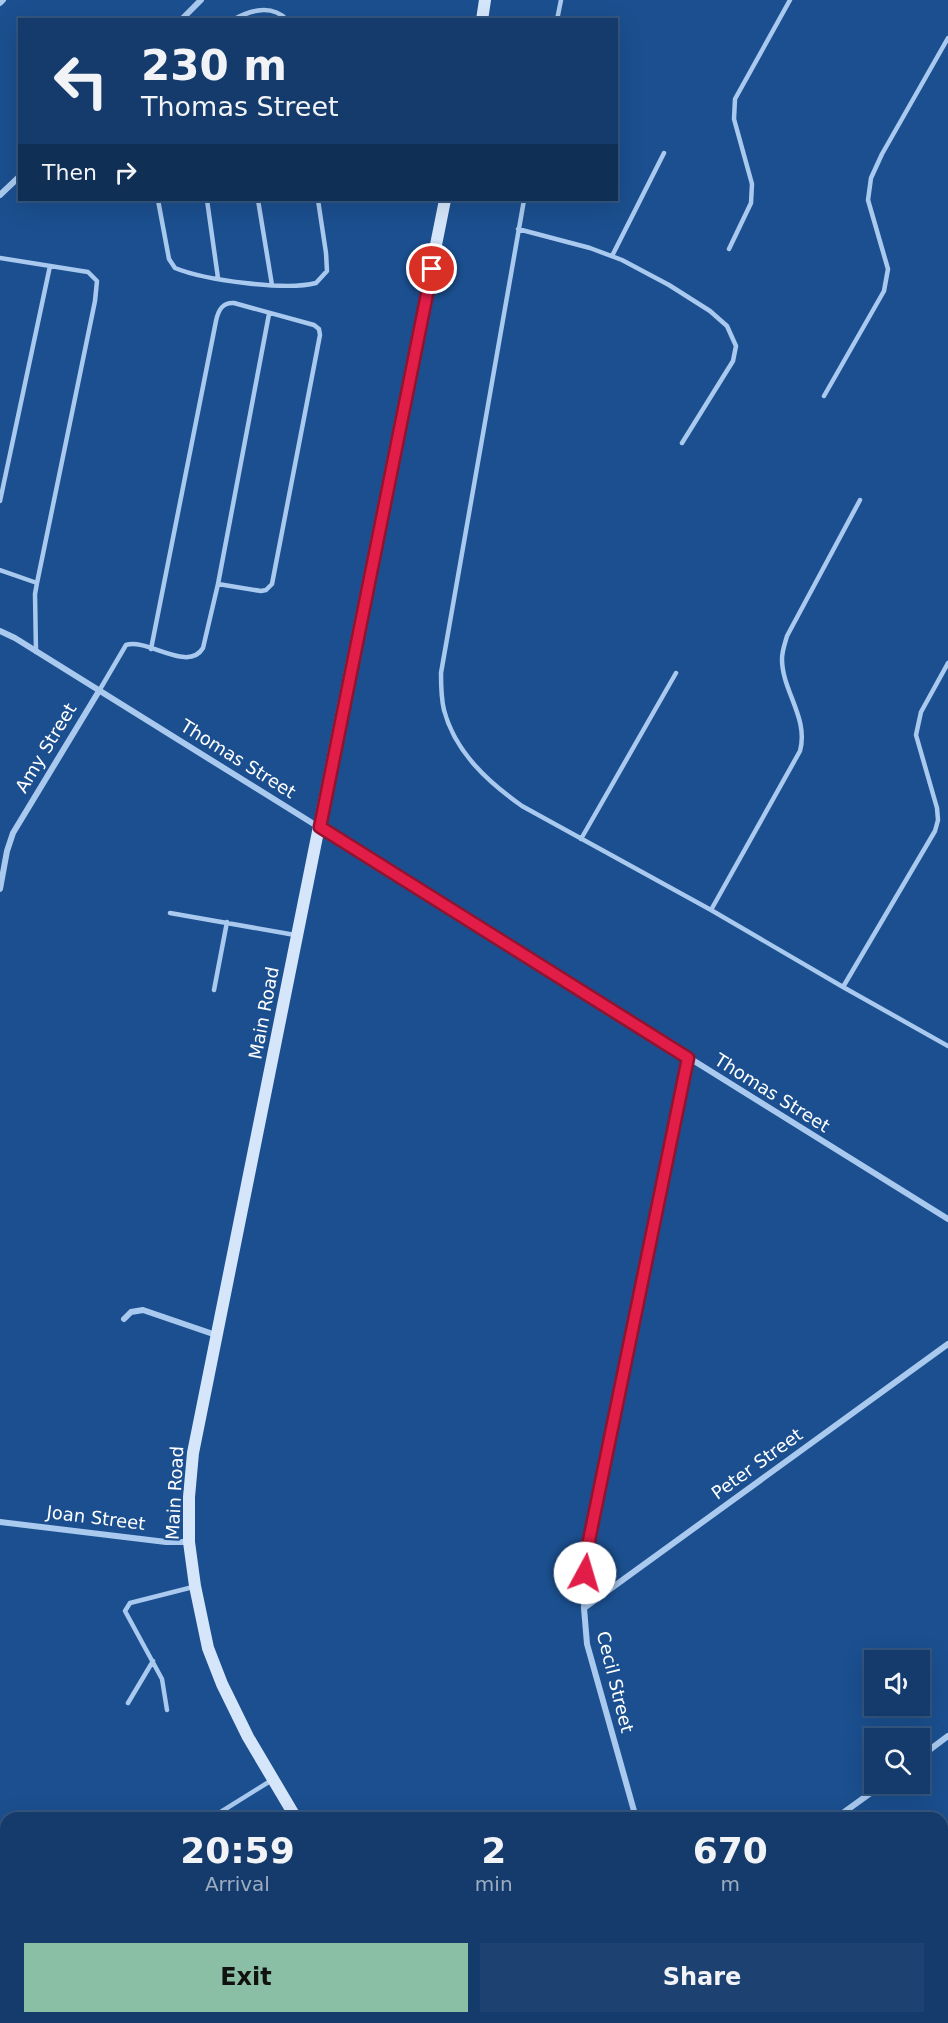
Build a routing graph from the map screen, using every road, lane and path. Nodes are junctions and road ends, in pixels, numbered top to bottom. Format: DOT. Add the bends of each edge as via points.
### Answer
graph roads {
  1 [pos="3,0"];
  2 [pos="201,0"];
  3 [pos="561,0"];
  4 [pos="790,0"];
  5 [pos="482,1"];
  6 [pos="0,3"];
  7 [pos="183,18"];
  8 [pos="238,18"];
  9 [pos="285,18"];
  10 [pos="482,18"];
  11 [pos="557,18"];
  12 [pos="948,38"];
  13 [pos="664,153"];
  14 [pos="18,178"];
  15 [pos="0,195"];
  16 [pos="158,201"];
  17 [pos="207,201"];
  18 [pos="258,201"];
  19 [pos="318,201"];
  20 [pos="446,201"];
  21 [pos="524,201"];
  22 [pos="518,229"];
  23 [pos="729,249"];
  24 [pos="612,256"];
  25 [pos="0,258"];
  26 [pos="50,266"];
  27 [pos="218,278"];
  28 [pos="273,285"];
  29 [pos="269,314"];
  30 [pos="824,396"];
  31 [pos="682,443"];
  32 [pos="860,500"];
  33 [pos="0,501"];
  34 [pos="0,570"];
  35 [pos="37,582"];
  36 [pos="218,585"];
  37 [pos="0,631"];
  38 [pos="151,649"];
  39 [pos="36,652"];
  40 [pos="948,663"];
  41 [pos="676,673"];
  42 [pos="99,691"];
  43 [pos="320,827"];
  44 [pos="582,839"];
  45 [pos="0,889"];
  46 [pos="711,910"];
  47 [pos="170,913"];
  48 [pos="227,922"];
  49 [pos="298,935"];
  50 [pos="843,987"];
  51 [pos="214,990"];
  52 [pos="948,1046"];
  53 [pos="688,1058"];
  54 [pos="948,1219"];
  55 [pos="124,1319"];
  56 [pos="217,1335"];
  57 [pos="948,1344"];
  58 [pos="0,1522"];
  59 [pos="189,1542"];
  60 [pos="195,1586"];
  61 [pos="584,1608"];
  62 [pos="153,1661"];
  63 [pos="128,1703"];
  64 [pos="167,1710"];
  65 [pos="948,1736"];
  66 [pos="930,1750"];
  67 [pos="272,1780"];
  68 [pos="869,1794"];
  69 [pos="221,1812"];
  70 [pos="292,1812"];
  71 [pos="634,1812"];
  72 [pos="844,1812"];
  1 -- 6 [label="street"];
  2 -- 7 [label="street"];
  3 -- 11 [label="lane"];
  4 -- 23 [label="lane" via="735,99 734,120 752,194"];
  5 -- 10 [label="main road"];
  8 -- 9 [label="lane" via="269,9"];
  12 -- 30 [label="lane" via="871,178 868,200 887,261 887,279 884,291"];
  13 -- 24 [label="lane"];
  14 -- 15 [label="street"];
  16 -- 27 [label="lane" via="173,266"];
  17 -- 27 [label="lane"];
  18 -- 28 [label="lane"];
  19 -- 28 [label="lane" via="327,271 320,280 308,285"];
  20 -- 43 [label="main road, Main Road"];
  21 -- 22 [label="lane"];
  22 -- 24 [label="lane"];
  22 -- 44 [label="lane" via="441,673 442,697 459,744 495,787 522,807"];
  24 -- 31 [label="lane" via="710,311 732,335 736,346 733,361"];
  25 -- 26 [label="lane"];
  26 -- 33 [label="lane"];
  26 -- 35 [label="lane" via="88,273 97,281 97,287"];
  27 -- 28 [label="lane"];
  29 -- 36 [label="lane"];
  29 -- 36 [label="lane" via="307,322 320,332 274,581 266,590"];
  29 -- 38 [label="lane" via="229,303 217,315"];
  32 -- 46 [label="lane" via="783,650 783,667 801,724 800,751"];
  34 -- 35 [label="lane"];
  35 -- 39 [label="lane"];
  36 -- 38 [label="lane" via="198,656 191,658"];
  37 -- 39 [label="street, Thomas Street"];
  38 -- 42 [label="lane" via="135,643 126,645"];
  39 -- 42 [label="street, Thomas Street"];
  40 -- 50 [label="lane" via="921,712 916,735 937,808 935,831"];
  41 -- 44 [label="lane"];
  42 -- 43 [label="street, Thomas Street"];
  42 -- 45 [label="street, Amy Street" via="13,833"];
  43 -- 49 [label="main road, Main Road"];
  43 -- 53 [label="street, Thomas Street"];
  44 -- 46 [label="lane"];
  46 -- 50 [label="lane"];
  47 -- 48 [label="lane"];
  48 -- 49 [label="lane"];
  48 -- 51 [label="lane"];
  49 -- 56 [label="main road, Main Road"];
  50 -- 52 [label="lane"];
  53 -- 54 [label="street, Thomas Street"];
  53 -- 61 [label="street, Cecil Street" via="586,1555"];
  55 -- 56 [label="street" via="131,1312 143,1310"];
  56 -- 59 [label="main road, Main Road" via="193,1453"];
  57 -- 61 [label="street, Peter Street"];
  58 -- 59 [label="street, Joan Street"];
  59 -- 60 [label="main road, Main Road"];
  60 -- 62 [label="lane" via="127,1606 125,1611"];
  60 -- 67 [label="main road, Main Road" via="208,1648 222,1684"];
  61 -- 71 [label="street, Cecil Street" via="587,1644"];
  62 -- 63 [label="lane"];
  62 -- 64 [label="lane" via="162,1679"];
  65 -- 66 [label="street"];
  67 -- 69 [label="lane"];
  67 -- 70 [label="main road, Main Road"];
  68 -- 72 [label="street"];
}
